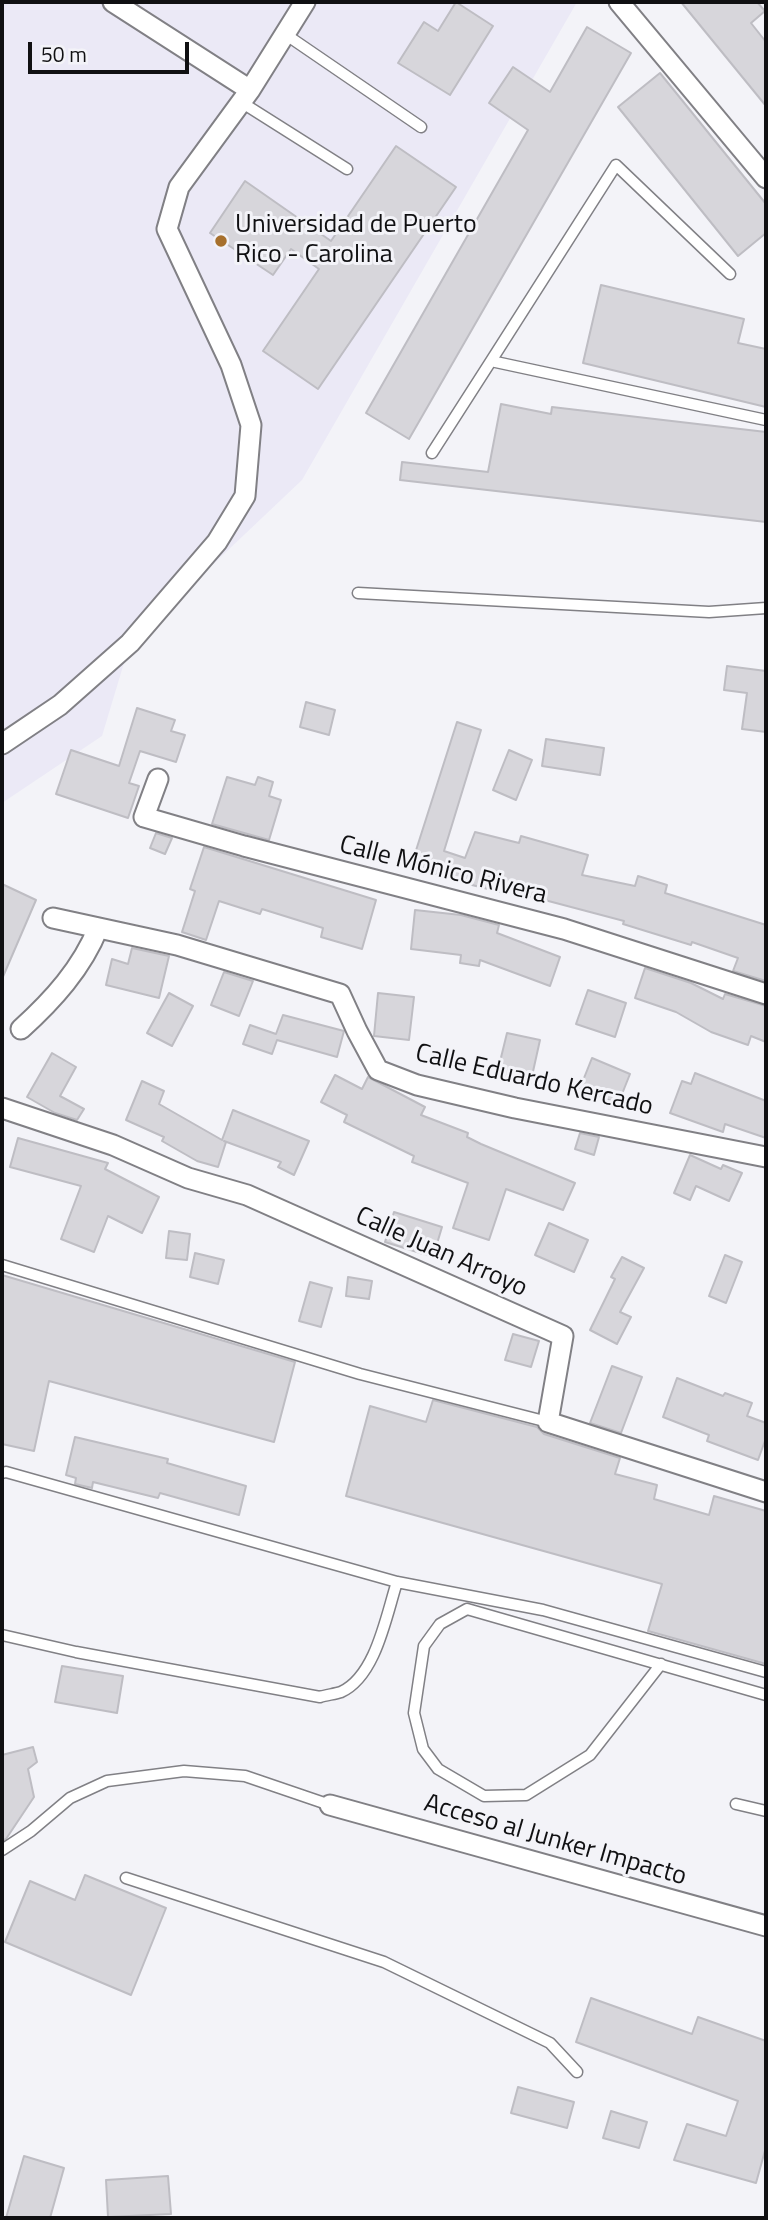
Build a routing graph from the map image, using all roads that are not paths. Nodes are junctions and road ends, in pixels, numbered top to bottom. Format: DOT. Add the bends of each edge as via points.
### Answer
graph roads {
  1 [pos="113,2"];
  2 [pos="305,2"];
  3 [pos="619,2"];
  4 [pos="285,34"];
  5 [pos="245,96"];
  6 [pos="421,127"];
  7 [pos="347,169"];
  8 [pos="766,178"];
  9 [pos="730,274"];
  10 [pos="491,361"];
  11 [pos="766,420"];
  12 [pos="432,453"];
  13 [pos="358,593"];
  14 [pos="766,608"];
  15 [pos="2,744"];
  16 [pos="158,779"];
  17 [pos="53,918"];
  18 [pos="98,928"];
  19 [pos="766,994"];
  20 [pos="21,1029"];
  21 [pos="2,1108"];
  22 [pos="766,1157"];
  23 [pos="2,1265"];
  24 [pos="548,1422"];
  25 [pos="2,1473"];
  26 [pos="766,1492"];
  27 [pos="397,1582"];
  28 [pos="2,1635"];
  29 [pos="661,1664"];
  30 [pos="766,1672"];
  31 [pos="766,1695"];
  32 [pos="736,1804"];
  33 [pos="330,1805"];
  34 [pos="766,1811"];
  35 [pos="2,1850"];
  36 [pos="126,1878"];
  37 [pos="766,1926"];
  38 [pos="577,2072"];
  1 -- 5 [label="street"];
  2 -- 4 [label="street"];
  3 -- 8 [label="street"];
  4 -- 5 [label="street"];
  4 -- 6 [label="lane"];
  5 -- 7 [label="lane"];
  5 -- 15 [label="street" via="179,187 167,229 231,365 251,425 245,496 217,542 130,643 60,705"];
  9 -- 10 [label="lane" via="616,165"];
  10 -- 11 [label="lane"];
  10 -- 12 [label="lane"];
  13 -- 14 [label="lane" via="709,612"];
  16 -- 19 [label="street, Calle Mónico Rivera" via="144,817 564,929"];
  17 -- 18 [label="street, Calle Eduardo Kercado"];
  18 -- 20 [label="street" via="69,977"];
  18 -- 22 [label="street, Calle Eduardo Kercado" via="177,945 340,993 378,1070 417,1085"];
  21 -- 24 [label="street, Calle Juan Arroyo" via="113,1145 188,1178 247,1195 564,1336"];
  23 -- 24 [label="lane" via="360,1374"];
  24 -- 26 [label="street"];
  25 -- 27 [label="lane"];
  27 -- 28 [label="lane" via="369,1667 341,1692 320,1697"];
  27 -- 30 [label="lane" via="542,1610"];
  29 -- 29 [label="lane" via="467,1609 440,1624 424,1646 414,1713 423,1749 438,1769 484,1796 526,1795 590,1755"];
  29 -- 31 [label="lane"];
  32 -- 34 [label="lane"];
  33 -- 35 [label="lane" via="245,1776 184,1770 107,1781 70,1798"];
  33 -- 37 [label="street, Acceso al Junker Impacto"];
  36 -- 38 [label="lane" via="384,1962 550,2043"];
}
